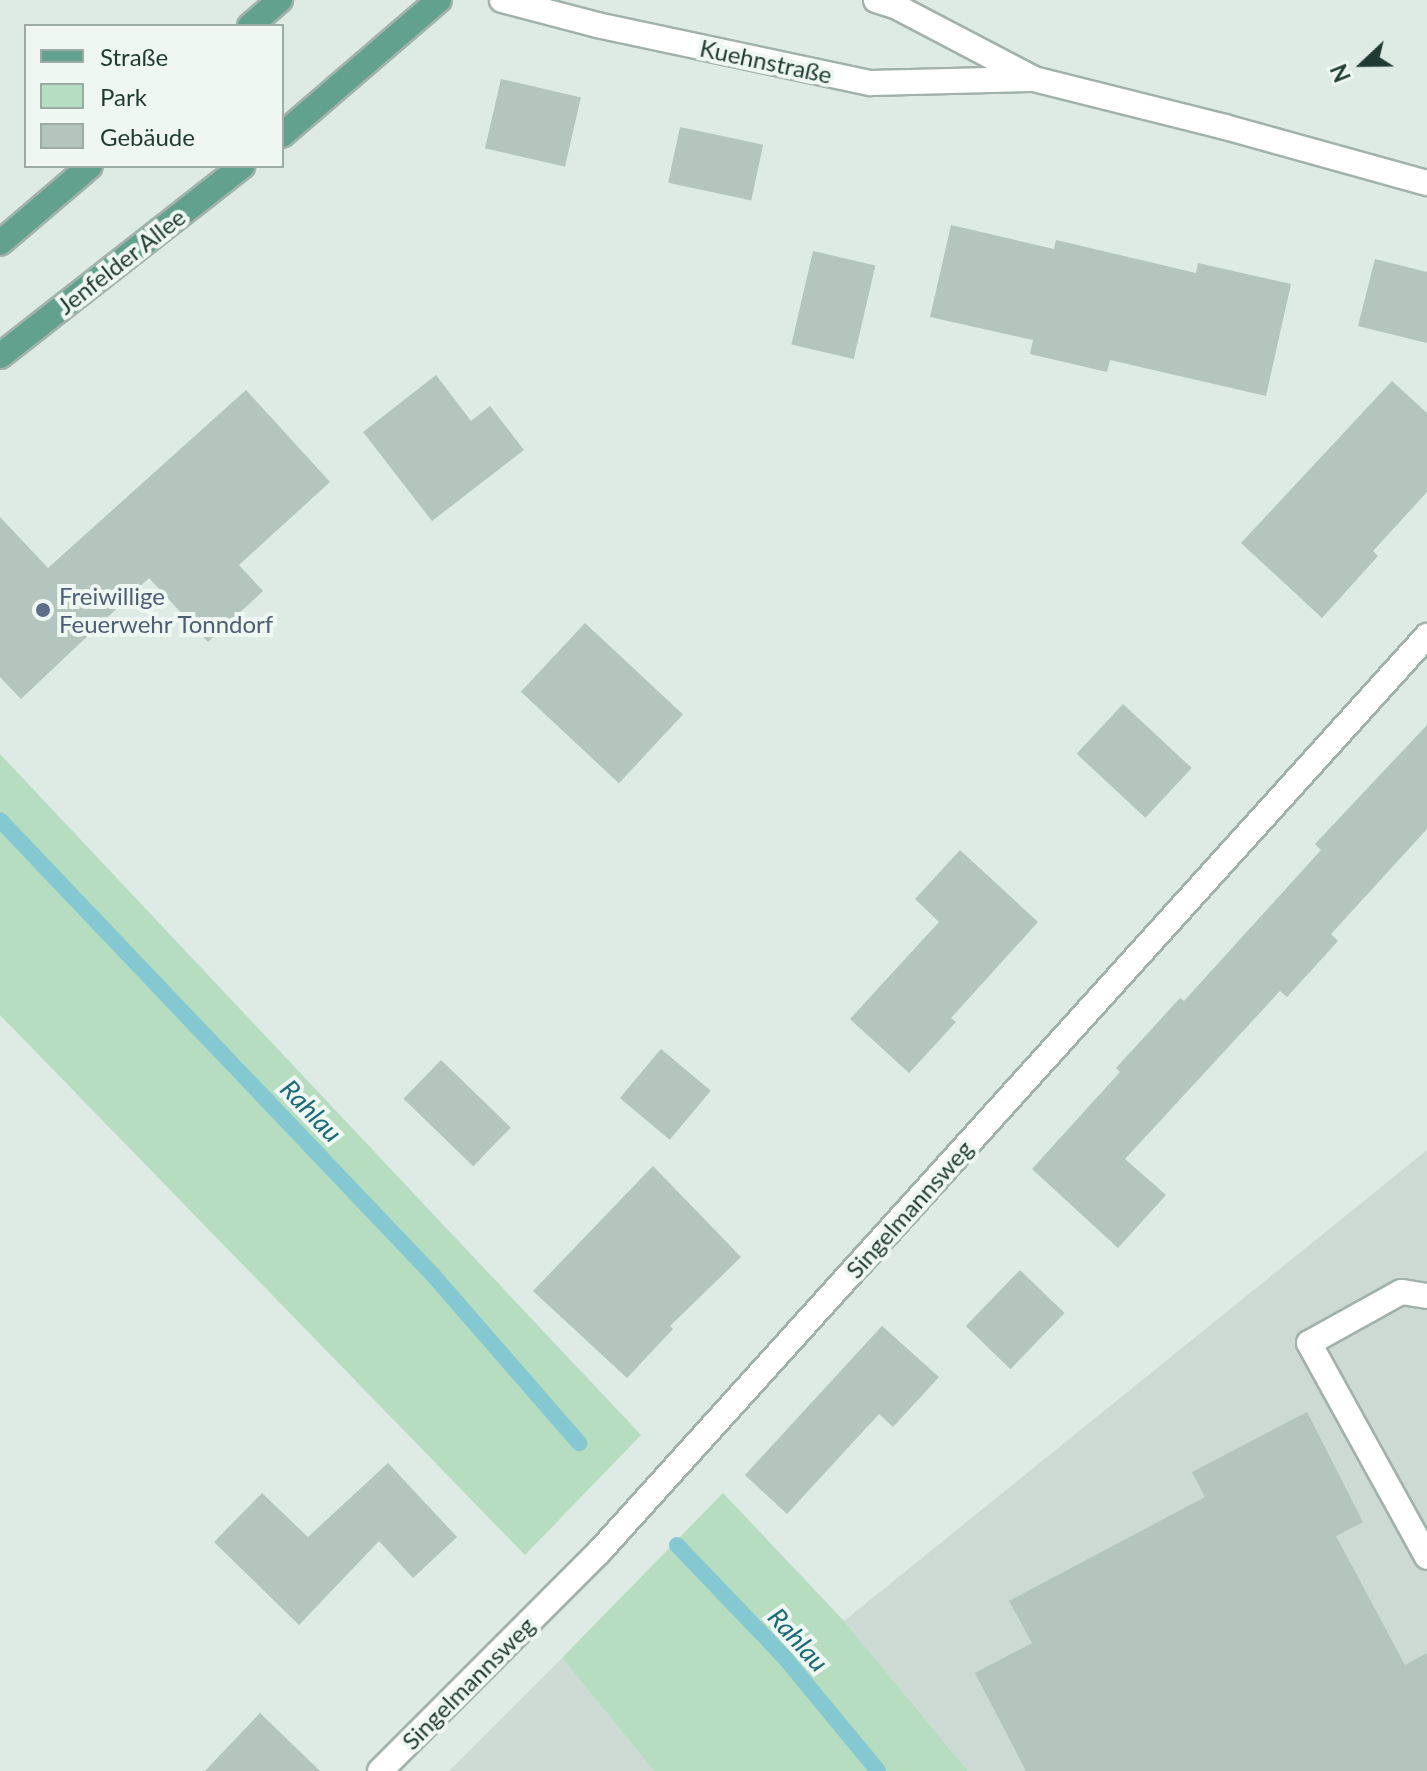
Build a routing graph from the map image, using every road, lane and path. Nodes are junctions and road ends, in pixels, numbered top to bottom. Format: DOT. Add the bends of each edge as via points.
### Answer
graph roads {
  1 [pos="280,0"];
  2 [pos="439,0"];
  3 [pos="502,0"];
  4 [pos="876,0"];
  5 [pos="252,24"];
  6 [pos="1034,79"];
  7 [pos="284,133"];
  8 [pos="88,168"];
  9 [pos="239,168"];
  10 [pos="1427,183"];
  11 [pos="0,243"];
  12 [pos="0,356"];
  13 [pos="1427,636"];
  14 [pos="1427,1296"];
  15 [pos="1427,1557"];
  16 [pos="380,1771"];
  1 -- 5 [label="main road"];
  2 -- 7 [label="main road"];
  3 -- 6 [label="street, Kuehnstraße" via="871,83"];
  4 -- 6 [label="street, Kuehnstraße"];
  6 -- 10 [label="street, Kuehnstraße"];
  8 -- 11 [label="main road"];
  9 -- 12 [label="main road, Jenfelder Allee"];
  13 -- 16 [label="street, Singelmannsweg" via="599,1552"];
  14 -- 15 [label="street" via="1401,1292 1309,1343"];
}
